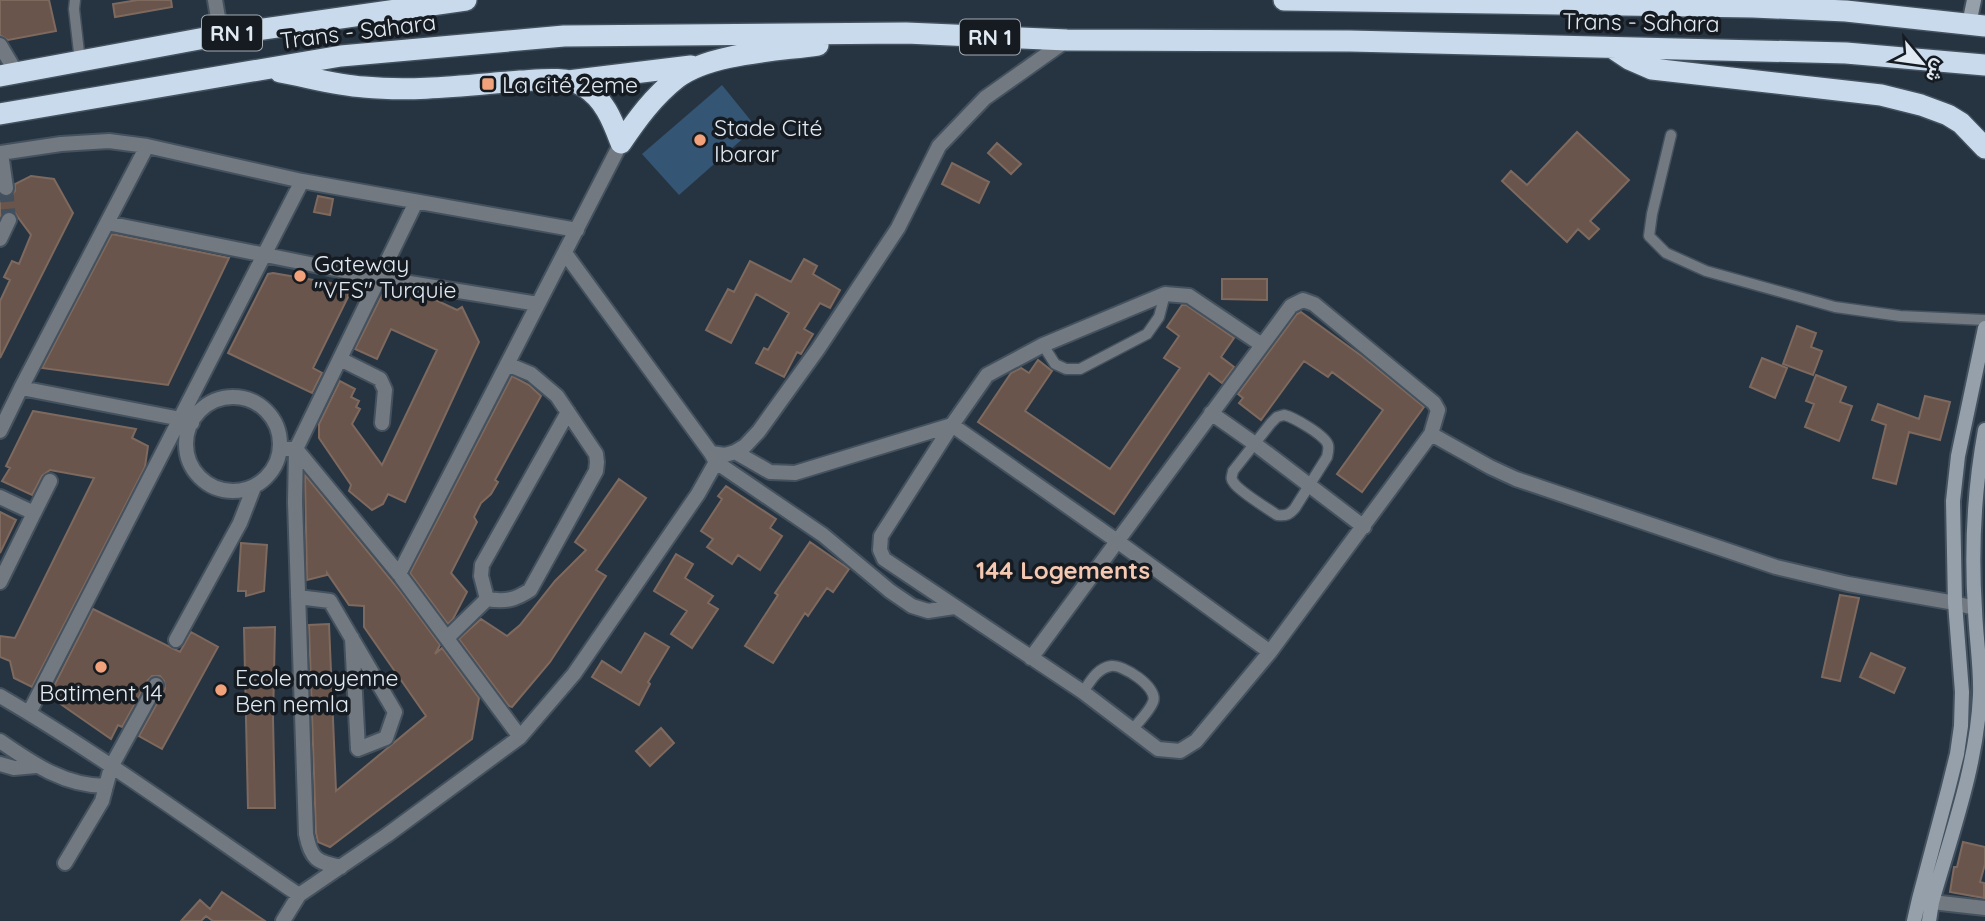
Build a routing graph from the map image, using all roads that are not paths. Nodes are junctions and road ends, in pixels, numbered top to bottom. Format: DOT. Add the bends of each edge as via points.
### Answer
graph roads {
  1 [pos="75,0"];
  2 [pos="215,0"];
  3 [pos="1284,0"];
  4 [pos="1716,0"];
  5 [pos="1973,0"];
  6 [pos="459,1"];
  7 [pos="381,6"];
  8 [pos="1753,7"];
  9 [pos="1977,25"];
  10 [pos="906,33"];
  11 [pos="221,35"];
  12 [pos="1067,40"];
  13 [pos="0,45"];
  14 [pos="1613,47"];
  15 [pos="80,61"];
  16 [pos="701,65"];
  17 [pos="1985,65"];
  18 [pos="260,69"];
  19 [pos="8,74"];
  20 [pos="568,81"];
  21 [pos="0,114"];
  22 [pos="1671,135"];
  23 [pos="621,143"];
  24 [pos="147,146"];
  25 [pos="1985,148"];
  26 [pos="1,153"];
  27 [pos="302,181"];
  28 [pos="6,188"];
  29 [pos="416,202"];
  30 [pos="9,220"];
  31 [pos="107,223"];
  32 [pos="578,230"];
  33 [pos="0,239"];
  34 [pos="565,253"];
  35 [pos="264,254"];
  36 [pos="379,278"];
  37 [pos="1165,294"];
  38 [pos="538,304"];
  39 [pos="1985,320"];
  40 [pos="1985,328"];
  41 [pos="1043,345"];
  42 [pos="1262,345"];
  43 [pos="340,359"];
  44 [pos="508,364"];
  45 [pos="21,388"];
  46 [pos="568,412"];
  47 [pos="1211,413"];
  48 [pos="186,421"];
  49 [pos="382,423"];
  50 [pos="952,425"];
  51 [pos="1985,430"];
  52 [pos="0,431"];
  53 [pos="1431,434"];
  54 [pos="1255,444"];
  55 [pos="281,449"];
  56 [pos="296,449"];
  57 [pos="734,452"];
  58 [pos="713,457"];
  59 [pos="50,481"];
  60 [pos="1310,485"];
  61 [pos="254,487"];
  62 [pos="0,498"];
  63 [pos="34,513"];
  64 [pos="1364,527"];
  65 [pos="1117,541"];
  66 [pos="1980,553"];
  67 [pos="399,574"];
  68 [pos="0,582"];
  69 [pos="298,597"];
  70 [pos="487,599"];
  71 [pos="1955,603"];
  72 [pos="954,607"];
  73 [pos="1974,608"];
  74 [pos="352,638"];
  75 [pos="447,638"];
  76 [pos="176,640"];
  77 [pos="1270,652"];
  78 [pos="1031,658"];
  79 [pos="156,685"];
  80 [pos="1083,692"];
  81 [pos="1983,693"];
  82 [pos="0,696"];
  83 [pos="29,713"];
  84 [pos="1133,730"];
  85 [pos="520,737"];
  86 [pos="0,741"];
  87 [pos="0,764"];
  88 [pos="36,766"];
  89 [pos="111,767"];
  90 [pos="106,786"];
  91 [pos="65,863"];
  92 [pos="341,867"];
  93 [pos="299,895"];
  94 [pos="1932,902"];
  95 [pos="1985,908"];
  96 [pos="283,921"];
  97 [pos="1914,921"];
  98 [pos="1928,921"];
  1 -- 15 [label="lane"];
  2 -- 11 [label="street"];
  3 -- 8 [label="highway, Trans - Sahara"];
  4 -- 8 [label="street"];
  5 -- 9 [label="main road"];
  6 -- 7 [label="highway, Trans - Sahara / RN 1"];
  7 -- 11 [label="highway, Trans - Sahara / RN 1"];
  8 -- 9 [label="highway, Trans - Sahara" via="1846,10"];
  10 -- 12 [label="highway, Trans - Sahara / RN 1"];
  10 -- 16 [label="highway"];
  10 -- 18 [label="highway, Trans - Sahara / RN 1" via="564,36"];
  11 -- 15 [label="highway, Trans - Sahara / RN 1"];
  12 -- 14 [label="highway, Trans - Sahara / RN 1"];
  12 -- 57 [label="street" via="985,98 939,146 898,228 867,276 759,431"];
  13 -- 19 [label="street"];
  14 -- 17 [label="highway, Trans - Sahara / RN 1" via="1846,53"];
  14 -- 25 [label="highway" via="1653,69 1881,95 1921,104 1961,123"];
  15 -- 19 [label="highway, Trans - Sahara / RN 1"];
  16 -- 20 [label="highway"];
  16 -- 23 [label="highway" via="655,98"];
  18 -- 20 [label="highway" via="397,89"];
  18 -- 21 [label="highway, Trans - Sahara / RN 1"];
  20 -- 23 [label="highway" via="584,86 600,101"];
  22 -- 39 [label="lane" via="1649,236 1666,253 1706,271 1835,307"];
  23 -- 32 [label="street"];
  24 -- 26 [label="street" via="109,141"];
  24 -- 27 [label="street"];
  24 -- 31 [label="street"];
  26 -- 28 [label="street"];
  27 -- 29 [label="street"];
  27 -- 35 [label="street"];
  29 -- 32 [label="street"];
  29 -- 36 [label="street"];
  30 -- 33 [label="street"];
  31 -- 35 [label="street"];
  31 -- 45 [label="street"];
  32 -- 34 [label="street"];
  34 -- 38 [label="street"];
  34 -- 58 [label="street"];
  35 -- 36 [label="street"];
  35 -- 48 [label="street"];
  36 -- 38 [label="street"];
  36 -- 43 [label="street"];
  37 -- 41 [label="street"];
  37 -- 41 [label="lane" via="1159,317 1147,334 1080,369 1055,364"];
  37 -- 42 [label="street" via="1189,296"];
  38 -- 44 [label="street"];
  40 -- 71 [label="main road" via="1956,473"];
  41 -- 50 [label="street" via="986,375"];
  42 -- 47 [label="street"];
  42 -- 53 [label="street" via="1291,306 1303,300 1314,304 1434,403 1438,410"];
  43 -- 49 [label="street" via="380,379 385,390"];
  43 -- 56 [label="street"];
  44 -- 46 [label="street" via="531,374"];
  44 -- 67 [label="street"];
  45 -- 48 [label="street"];
  45 -- 52 [label="street"];
  46 -- 70 [label="street" via="482,565"];
  46 -- 70 [label="street" via="596,454 596,471 530,590 517,598"];
  47 -- 54 [label="street"];
  47 -- 65 [label="street"];
  48 -- 55 [label="street" via="223,397 253,400 275,420"];
  48 -- 61 [label="street" via="188,458 207,484 222,490"];
  48 -- 83 [label="street"];
  50 -- 57 [label="street" via="794,472 770,472"];
  50 -- 65 [label="street"];
  50 -- 72 [label="street" via="881,536 880,550 884,559"];
  51 -- 66 [label="main road" via="1974,513"];
  53 -- 64 [label="street"];
  53 -- 71 [label="street" via="1516,479 1776,567"];
  54 -- 60 [label="street"];
  54 -- 60 [label="lane" via="1277,417 1284,415 1326,441 1327,457"];
  54 -- 60 [label="lane" via="1233,471 1240,489 1284,516"];
  55 -- 56 [label="street"];
  55 -- 61 [label="street" via="277,463"];
  56 -- 67 [label="street"];
  56 -- 69 [label="street"];
  57 -- 58 [label="street"];
  58 -- 72 [label="street" via="912,606 928,611"];
  58 -- 85 [label="street" via="698,494 574,674"];
  59 -- 63 [label="street"];
  60 -- 64 [label="street"];
  61 -- 76 [label="street" via="240,523"];
  62 -- 63 [label="street"];
  63 -- 68 [label="street"];
  64 -- 77 [label="street"];
  65 -- 77 [label="street"];
  65 -- 78 [label="street"];
  66 -- 73 [label="main road"];
  67 -- 75 [label="street"];
  69 -- 74 [label="street" via="330,601"];
  69 -- 92 [label="street" via="306,834 310,852 323,864"];
  70 -- 75 [label="street"];
  71 -- 73 [label="street"];
  71 -- 97 [label="main road" via="1961,726"];
  72 -- 78 [label="street"];
  73 -- 81 [label="main road"];
  74 -- 74 [label="street" via="395,712 386,738 359,749"];
  75 -- 85 [label="street"];
  77 -- 84 [label="street" via="1196,741 1180,751 1158,748"];
  78 -- 80 [label="street"];
  79 -- 89 [label="street"];
  80 -- 84 [label="street"];
  80 -- 84 [label="lane" via="1099,670 1114,665 1151,688 1153,702"];
  81 -- 94 [label="main road" via="1966,778"];
  82 -- 83 [label="street"];
  83 -- 89 [label="street"];
  85 -- 92 [label="street"];
  86 -- 88 [label="street"];
  87 -- 88 [label="street"];
  88 -- 90 [label="street" via="65,779"];
  89 -- 90 [label="street"];
  89 -- 93 [label="street"];
  90 -- 91 [label="street" via="102,802"];
  92 -- 93 [label="street"];
  93 -- 96 [label="street"];
  94 -- 95 [label="street"];
  94 -- 98 [label="main road"];
}
